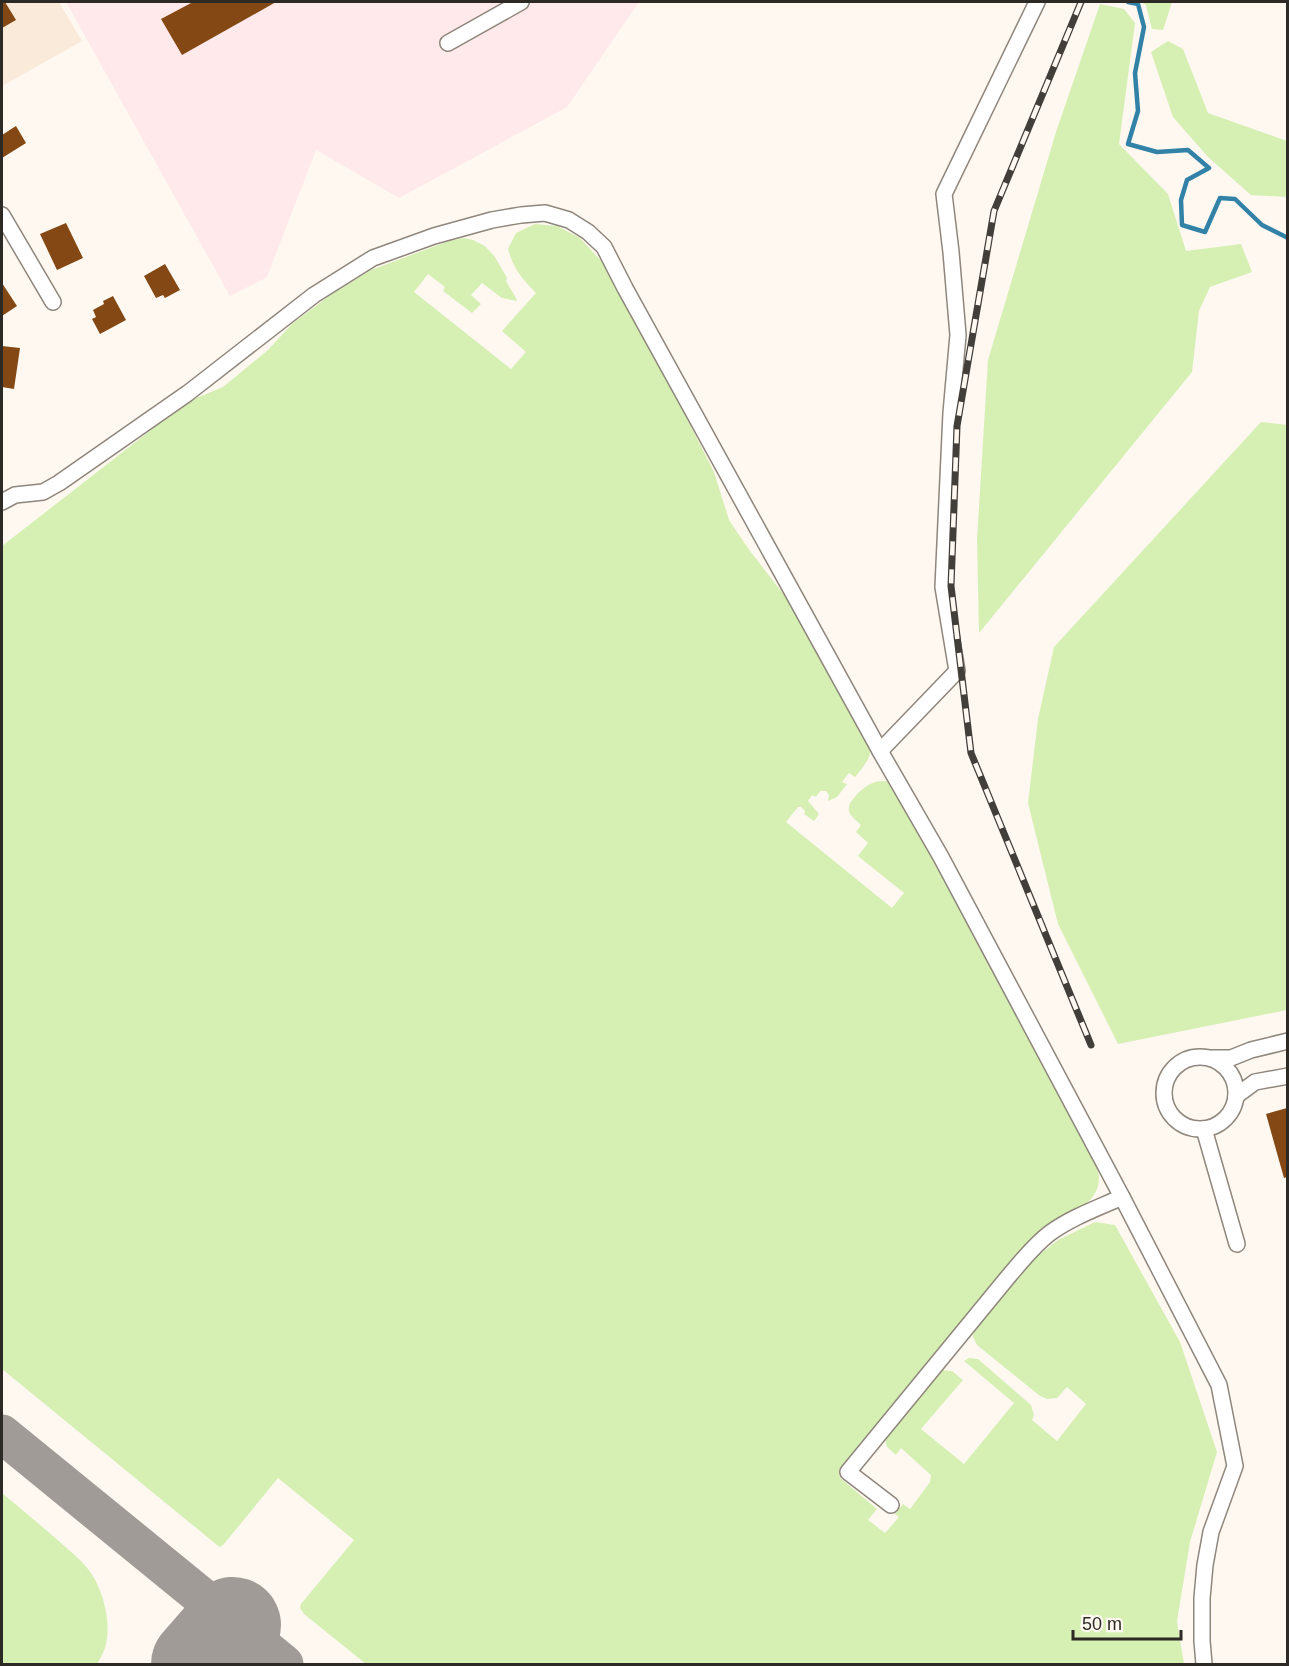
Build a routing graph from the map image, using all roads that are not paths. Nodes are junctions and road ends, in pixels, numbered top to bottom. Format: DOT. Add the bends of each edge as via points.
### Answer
graph roads {
  1 [pos="521,2"];
  2 [pos="1037,2"];
  3 [pos="448,43"];
  4 [pos="2,215"];
  5 [pos="53,303"];
  6 [pos="2,502"];
  7 [pos="880,751"];
  8 [pos="1287,1041"];
  9 [pos="1210,1058"];
  10 [pos="1287,1076"];
  11 [pos="1236,1096"];
  12 [pos="1204,1129"];
  13 [pos="1122,1197"];
  14 [pos="1237,1245"];
  15 [pos="891,1505"];
  16 [pos="1204,1665"];
  1 -- 3 [label="street"];
  2 -- 7 [label="street" via="944,194 958,335 943,587 957,671"];
  4 -- 5 [label="street"];
  6 -- 7 [label="street" via="15,495 43,492 59,483 188,393 314,295 373,258 492,220 545,213 569,220 604,247"];
  7 -- 13 [label="street"];
  8 -- 9 [label="street" via="1231,1058"];
  9 -- 11 [label="street" via="1230,1072"];
  9 -- 12 [label="street" via="1197,1057 1175,1066 1164,1086 1167,1108 1173,1118 1193,1129"];
  10 -- 11 [label="street" via="1255,1082"];
  11 -- 12 [label="street" via="1226,1118"];
  12 -- 14 [label="street"];
  13 -- 15 [label="street" via="1070,1221 1032,1250 848,1472"];
  13 -- 16 [label="street" via="1219,1385 1235,1466 1211,1532 1205,1565"];
}
